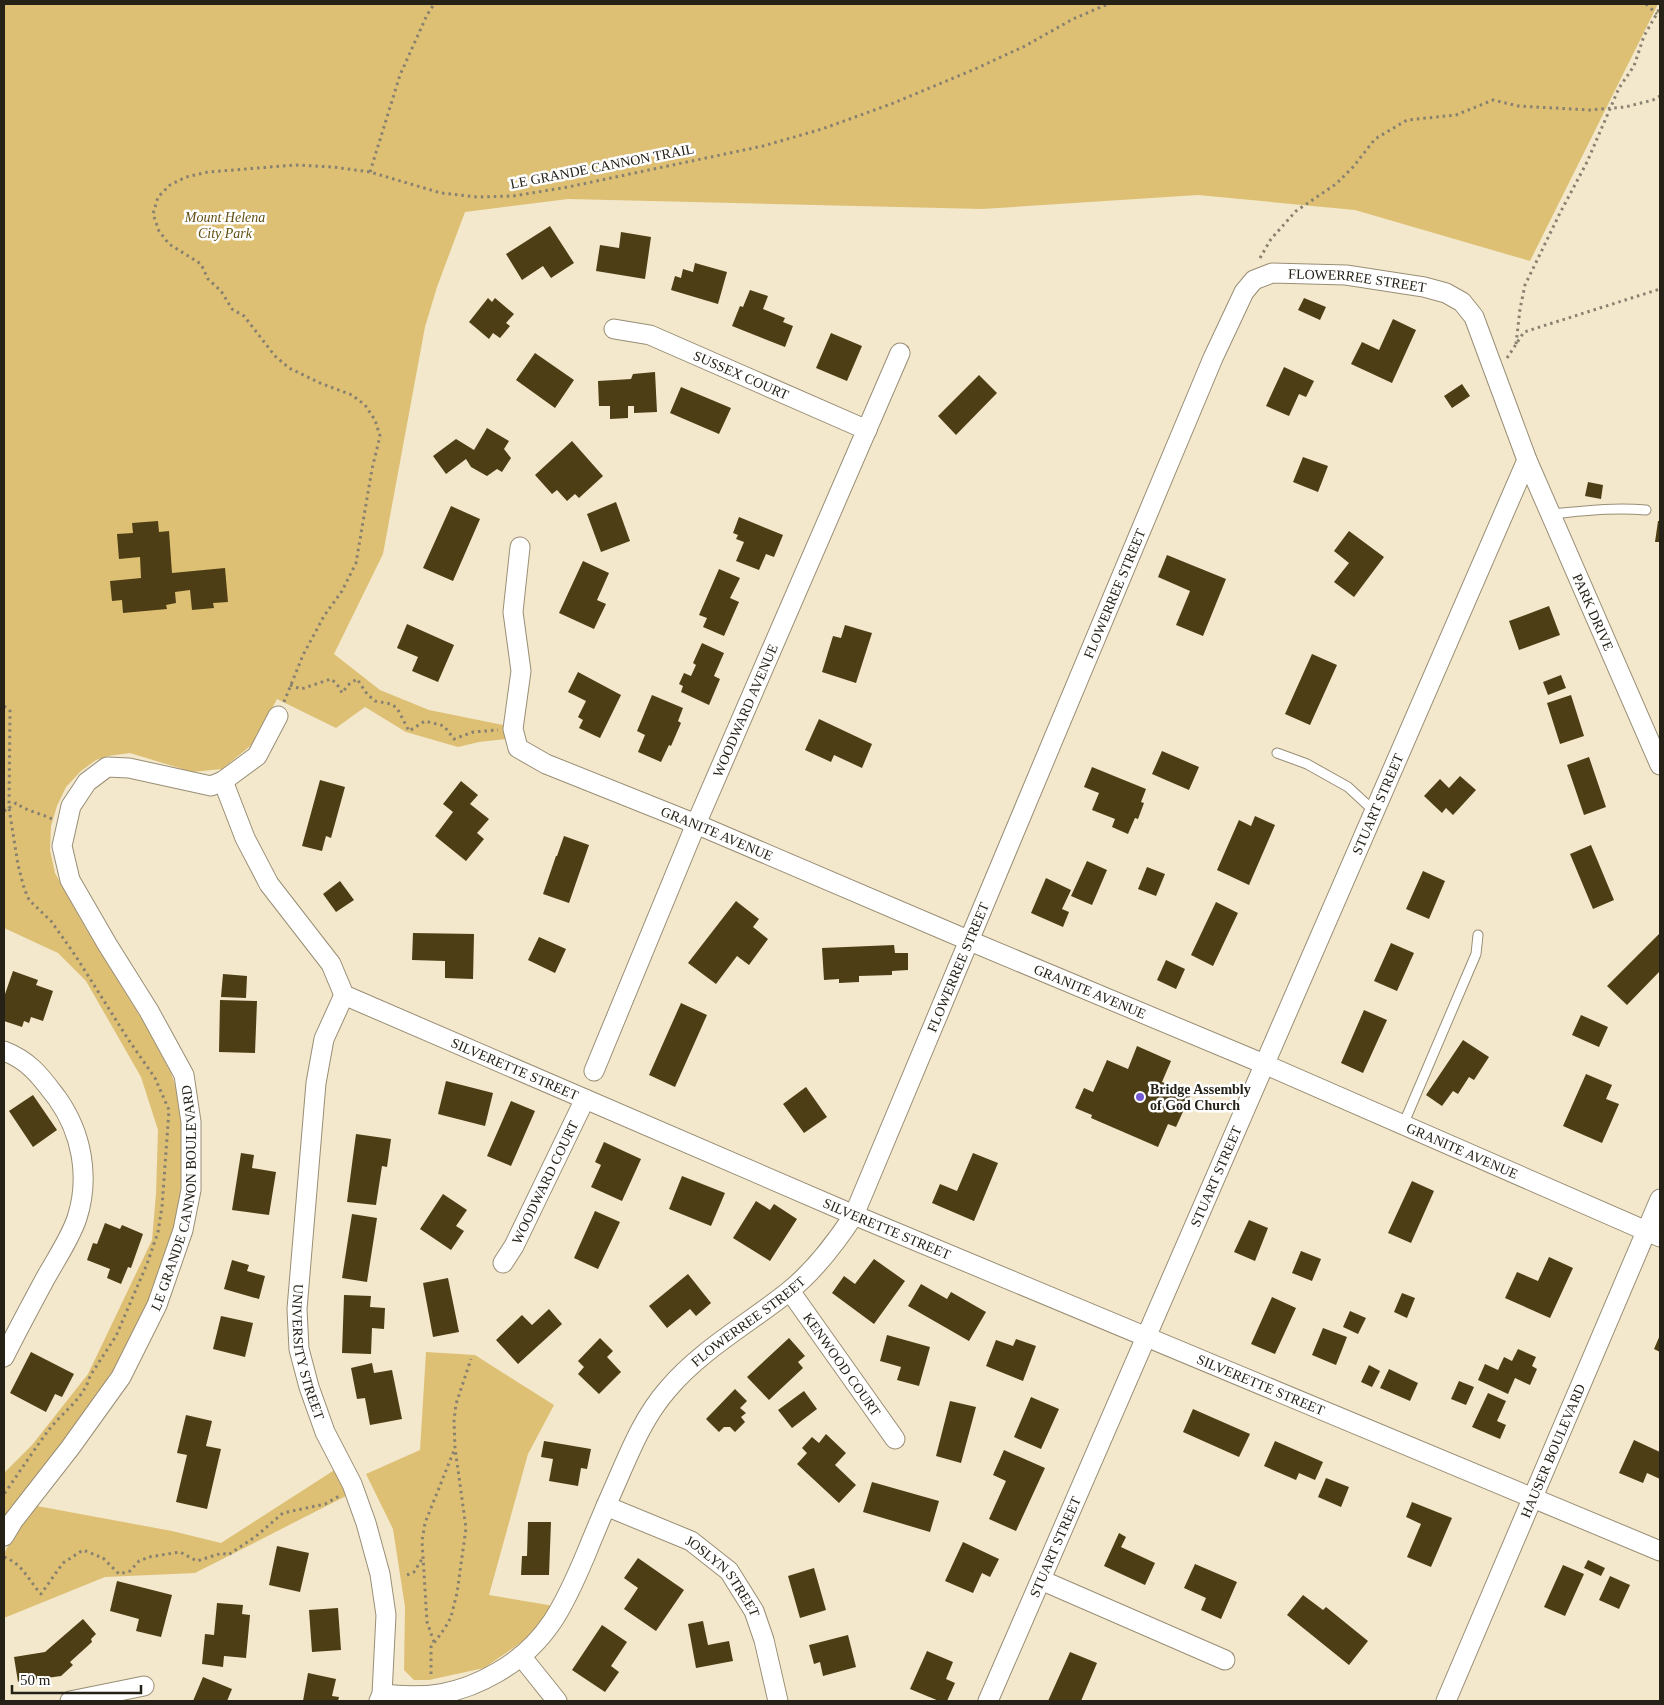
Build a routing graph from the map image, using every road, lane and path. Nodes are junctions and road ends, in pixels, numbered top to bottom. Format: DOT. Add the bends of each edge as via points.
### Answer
graph roads {
  1 [pos="434,4"];
  2 [pos="1108,4"];
  3 [pos="1646,4"];
  4 [pos="1660,8"];
  5 [pos="1657,14"];
  6 [pos="1660,96"];
  7 [pos="1610,108"];
  8 [pos="370,172"];
  9 [pos="1254,280"];
  10 [pos="1660,290"];
  11 [pos="1474,317"];
  12 [pos="614,329"];
  13 [pos="1516,344"];
  14 [pos="900,353"];
  15 [pos="1497,380"];
  16 [pos="867,430"];
  17 [pos="1527,460"];
  18 [pos="1646,510"];
  19 [pos="1551,514"];
  20 [pos="520,547"];
  21 [pos="4,706"];
  22 [pos="278,716"];
  23 [pos="513,729"];
  24 [pos="1277,752"];
  25 [pos="1660,764"];
  26 [pos="223,781"];
  27 [pos="1374,811"];
  28 [pos="696,824"];
  29 [pos="66,825"];
  30 [pos="1478,935"];
  31 [pos="970,942"];
  32 [pos="344,994"];
  33 [pos="4,1051"];
  34 [pos="1264,1064"];
  35 [pos="594,1071"];
  36 [pos="585,1099"];
  37 [pos="1403,1124"];
  38 [pos="1660,1198"];
  39 [pos="854,1215"];
  40 [pos="1653,1234"];
  41 [pos="503,1264"];
  42 [pos="790,1291"];
  43 [pos="1146,1336"];
  44 [pos="4,1356"];
  45 [pos="471,1359"];
  46 [pos="895,1439"];
  47 [pos="455,1448"];
  48 [pos="340,1495"];
  49 [pos="1532,1496"];
  50 [pos="606,1506"];
  51 [pos="4,1536"];
  52 [pos="1660,1551"];
  53 [pos="4,1557"];
  54 [pos="422,1558"];
  55 [pos="407,1575"];
  56 [pos="1040,1580"];
  57 [pos="435,1643"];
  58 [pos="522,1656"];
  59 [pos="1225,1660"];
  60 [pos="431,1674"];
  61 [pos="144,1686"];
  62 [pos="380,1698"];
  63 [pos="70,1701"];
  64 [pos="557,1701"];
  65 [pos="778,1701"];
  66 [pos="988,1701"];
  67 [pos="1446,1701"];
  1 -- 8 [label="path" via="400,75"];
  2 -- 8 [label="path, LE GRANDE CANNON TRAIL" via="1073,18 1009,54 909,97 822,129 763,146 568,187 495,197 441,193"];
  3 -- 5 [label="path"];
  4 -- 5 [label="path"];
  5 -- 7 [label="path" via="1644,36 1634,66"];
  6 -- 7 [label="path" via="1635,105"];
  7 -- 9 [label="path" via="1518,106 1492,100 1456,115 1407,120 1375,139 1336,184 1296,211 1271,238 1253,270"];
  7 -- 13 [label="path" via="1587,162 1525,285"];
  8 -- 23 [label="path, LE GRANDE CANNON TRAIL" via="296,165 201,174 170,185 158,197 153,214 159,231 169,244 201,264 208,279 221,290 232,309 244,316 275,356 289,368 352,395 376,420 380,436 356,563 317,629 290,685 301,689 331,679 342,693 357,679 375,701 397,708 409,731 425,721 444,726 454,739 473,732"];
  9 -- 11 [label="street, FLOWERREE STREET" via="1272,273 1346,275 1414,286 1446,293 1462,302"];
  9 -- 31 [label="street, FLOWERREE STREET" via="1244,292 1213,358"];
  10 -- 13 [label="path" via="1524,332"];
  11 -- 15 [label="street, PARK DRIVE"];
  12 -- 16 [label="street, SUSSEX COURT" via="650,336"];
  13 -- 15 [label="path"];
  14 -- 16 [label="street, WOODWARD AVENUE"];
  15 -- 17 [label="street, PARK DRIVE"];
  16 -- 28 [label="street, WOODWARD AVENUE"];
  17 -- 19 [label="street, PARK DRIVE"];
  17 -- 27 [label="street, STUART STREET"];
  18 -- 19 [label="lane" via="1620,508"];
  19 -- 25 [label="street, PARK DRIVE"];
  20 -- 23 [label="street" via="514,612 521,671"];
  21 -- 29 [label="path" via="10,711 9,808 16,803"];
  22 -- 26 [label="street, LE GRANDE CANNON BOULEVARD" via="258,756"];
  23 -- 28 [label="street, GRANITE AVENUE" via="518,748 546,764"];
  24 -- 27 [label="lane" via="1348,787"];
  26 -- 29 [label="street, LE GRANDE CANNON BOULEVARD" via="211,786 129,768 107,767 87,782 71,806"];
  26 -- 32 [label="street" via="245,838 269,884 331,964"];
  27 -- 34 [label="street, STUART STREET"];
  28 -- 31 [label="street, GRANITE AVENUE"];
  28 -- 35 [label="street, WOODWARD AVENUE"];
  29 -- 51 [label="street, LE GRANDE CANNON BOULEVARD" via="62,846 70,880 184,1076 191,1122 191,1190 183,1230 157,1305 121,1377"];
  30 -- 37 [label="lane" via="1476,954"];
  31 -- 34 [label="street, GRANITE AVENUE"];
  31 -- 39 [label="street, FLOWERREE STREET"];
  32 -- 36 [label="street, SILVERETTE STREET"];
  32 -- 62 [label="street, UNIVERSITY STREET" via="324,1039 316,1082 297,1309 299,1349 325,1432 352,1484 380,1574 386,1616"];
  33 -- 44 [label="street" via="29,1065 43,1078 64,1108 79,1143 84,1182 77,1219"];
  34 -- 37 [label="street, GRANITE AVENUE"];
  34 -- 43 [label="street, STUART STREET"];
  36 -- 39 [label="street, SILVERETTE STREET"];
  36 -- 41 [label="street, WOODWARD COURT"];
  37 -- 40 [label="street, GRANITE AVENUE"];
  38 -- 40 [label="street, HAUSER BOULEVARD"];
  39 -- 42 [label="street, FLOWERREE STREET" via="812,1270"];
  39 -- 43 [label="street, SILVERETTE STREET"];
  40 -- 49 [label="street, HAUSER BOULEVARD"];
  42 -- 46 [label="street, KENWOOD COURT"];
  42 -- 50 [label="street, FLOWERREE STREET" via="694,1363 668,1389 636,1436"];
  43 -- 49 [label="street, SILVERETTE STREET"];
  43 -- 56 [label="street, STUART STREET"];
  45 -- 47 [label="path" via="456,1404"];
  47 -- 54 [label="path" via="425,1523"];
  47 -- 57 [label="path" via="466,1528 451,1616"];
  48 -- 53 [label="path" via="325,1504 283,1513 228,1555 222,1553 198,1561 180,1552 149,1557 139,1561 130,1571 119,1574 103,1558 84,1550 63,1563 41,1594 24,1570"];
  49 -- 52 [label="street, SILVERETTE STREET"];
  49 -- 67 [label="street, HAUSER BOULEVARD"];
  50 -- 58 [label="street, FLOWERREE STREET" via="558,1615"];
  50 -- 65 [label="street, JOSLYN STREET" via="691,1542 728,1571 754,1611"];
  54 -- 55 [label="path" via="414,1572"];
  54 -- 57 [label="path" via="427,1622"];
  56 -- 59 [label="street"];
  56 -- 66 [label="street, STUART STREET"];
  57 -- 60 [label="path" via="431,1647"];
  58 -- 62 [label="street, FLOWERREE STREET" via="486,1679 457,1690 433,1696"];
  58 -- 64 [label="street"];
  61 -- 63 [label="street"];
}
